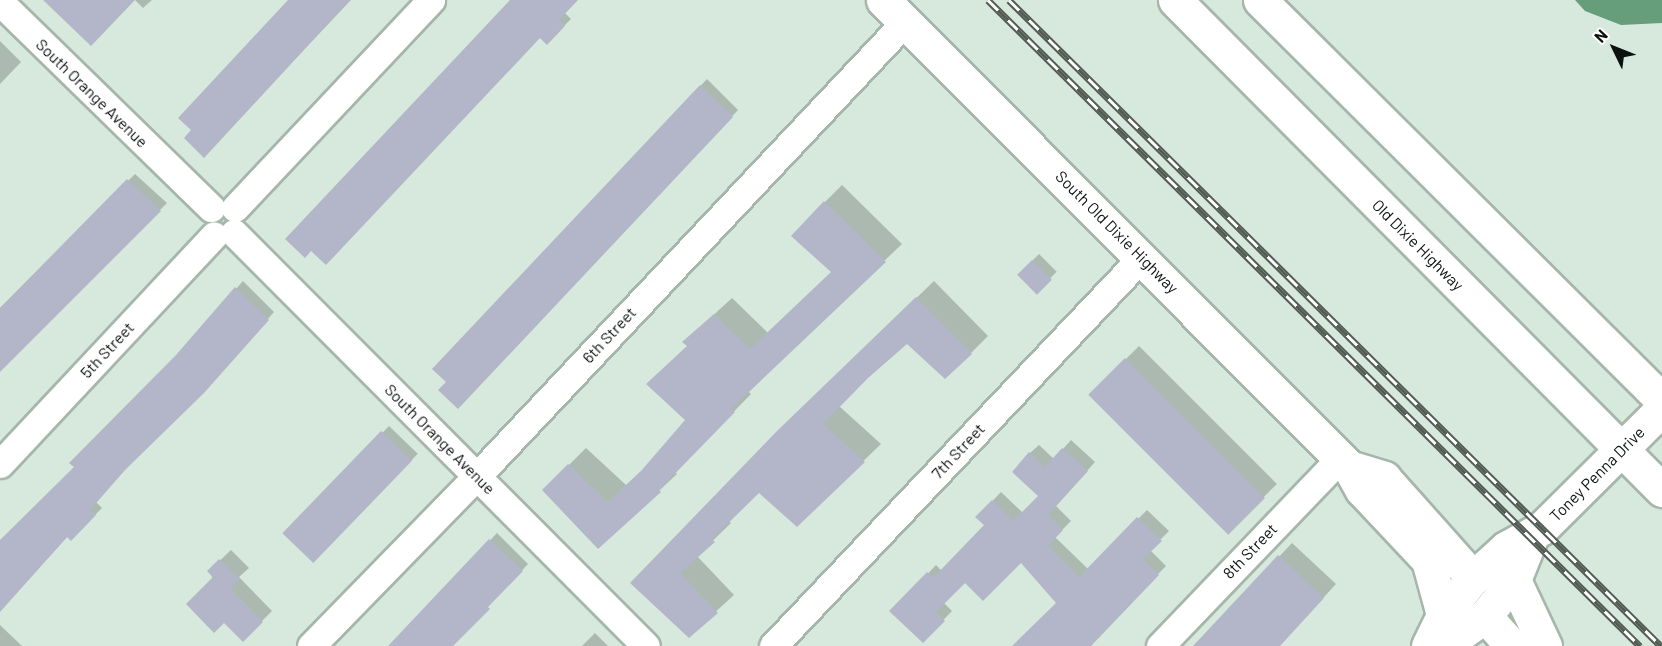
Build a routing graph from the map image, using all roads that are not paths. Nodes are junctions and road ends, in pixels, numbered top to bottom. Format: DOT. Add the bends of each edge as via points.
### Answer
graph roads {
  1 [pos="431,0"];
  2 [pos="1175,0"];
  3 [pos="1260,0"];
  4 [pos="0,2"];
  5 [pos="894,11"];
  6 [pos="223,221"];
  7 [pos="1142,257"];
  8 [pos="1662,400"];
  9 [pos="1662,409"];
  10 [pos="1621,450"];
  11 [pos="1345,462"];
  12 [pos="0,464"];
  13 [pos="477,476"];
  14 [pos="1662,490"];
  15 [pos="1531,538"];
  16 [pos="1473,578"];
  17 [pos="1514,580"];
  18 [pos="1485,616"];
  19 [pos="1443,630"];
  20 [pos="311,646"];
  21 [pos="646,646"];
  22 [pos="773,646"];
  23 [pos="1160,646"];
  24 [pos="1428,646"];
  25 [pos="1512,646"];
  26 [pos="1545,646"];
  1 -- 6 [label="street, 5th Street"];
  2 -- 10 [label="street, Old Dixie Highway"];
  3 -- 8 [label="street"];
  4 -- 6 [label="street, South Orange Avenue"];
  5 -- 7 [label="street, South Old Dixie Highway"];
  5 -- 13 [label="street, 6th Street"];
  6 -- 12 [label="street, 5th Street"];
  6 -- 13 [label="street, South Orange Avenue"];
  7 -- 11 [label="street, South Old Dixie Highway"];
  7 -- 22 [label="street, 7th Street"];
  9 -- 10 [label="street, Toney Penna Drive"];
  10 -- 14 [label="street, Old Dixie Highway"];
  10 -- 15 [label="street, Toney Penna Drive"];
  11 -- 16 [label="street, South Old Dixie Highway" via="1384,478"];
  11 -- 19 [label="street, South Old Dixie Highway" via="1362,490 1428,560"];
  11 -- 23 [label="street, 8th Street"];
  13 -- 20 [label="street, 6th Street"];
  13 -- 21 [label="street, South Orange Avenue"];
  15 -- 16 [label="street, Toney Penna Drive" via="1506,548"];
  15 -- 17 [label="street, Toney Penna Drive"];
  16 -- 19 [label="street, Toney Penna Drive"];
  17 -- 18 [label="street, Toney Penna Drive"];
  17 -- 26 [label="street"];
  18 -- 19 [label="street, Toney Penna Drive"];
  18 -- 25 [label="street"];
  19 -- 24 [label="street, Toney Penna Drive"];
}
